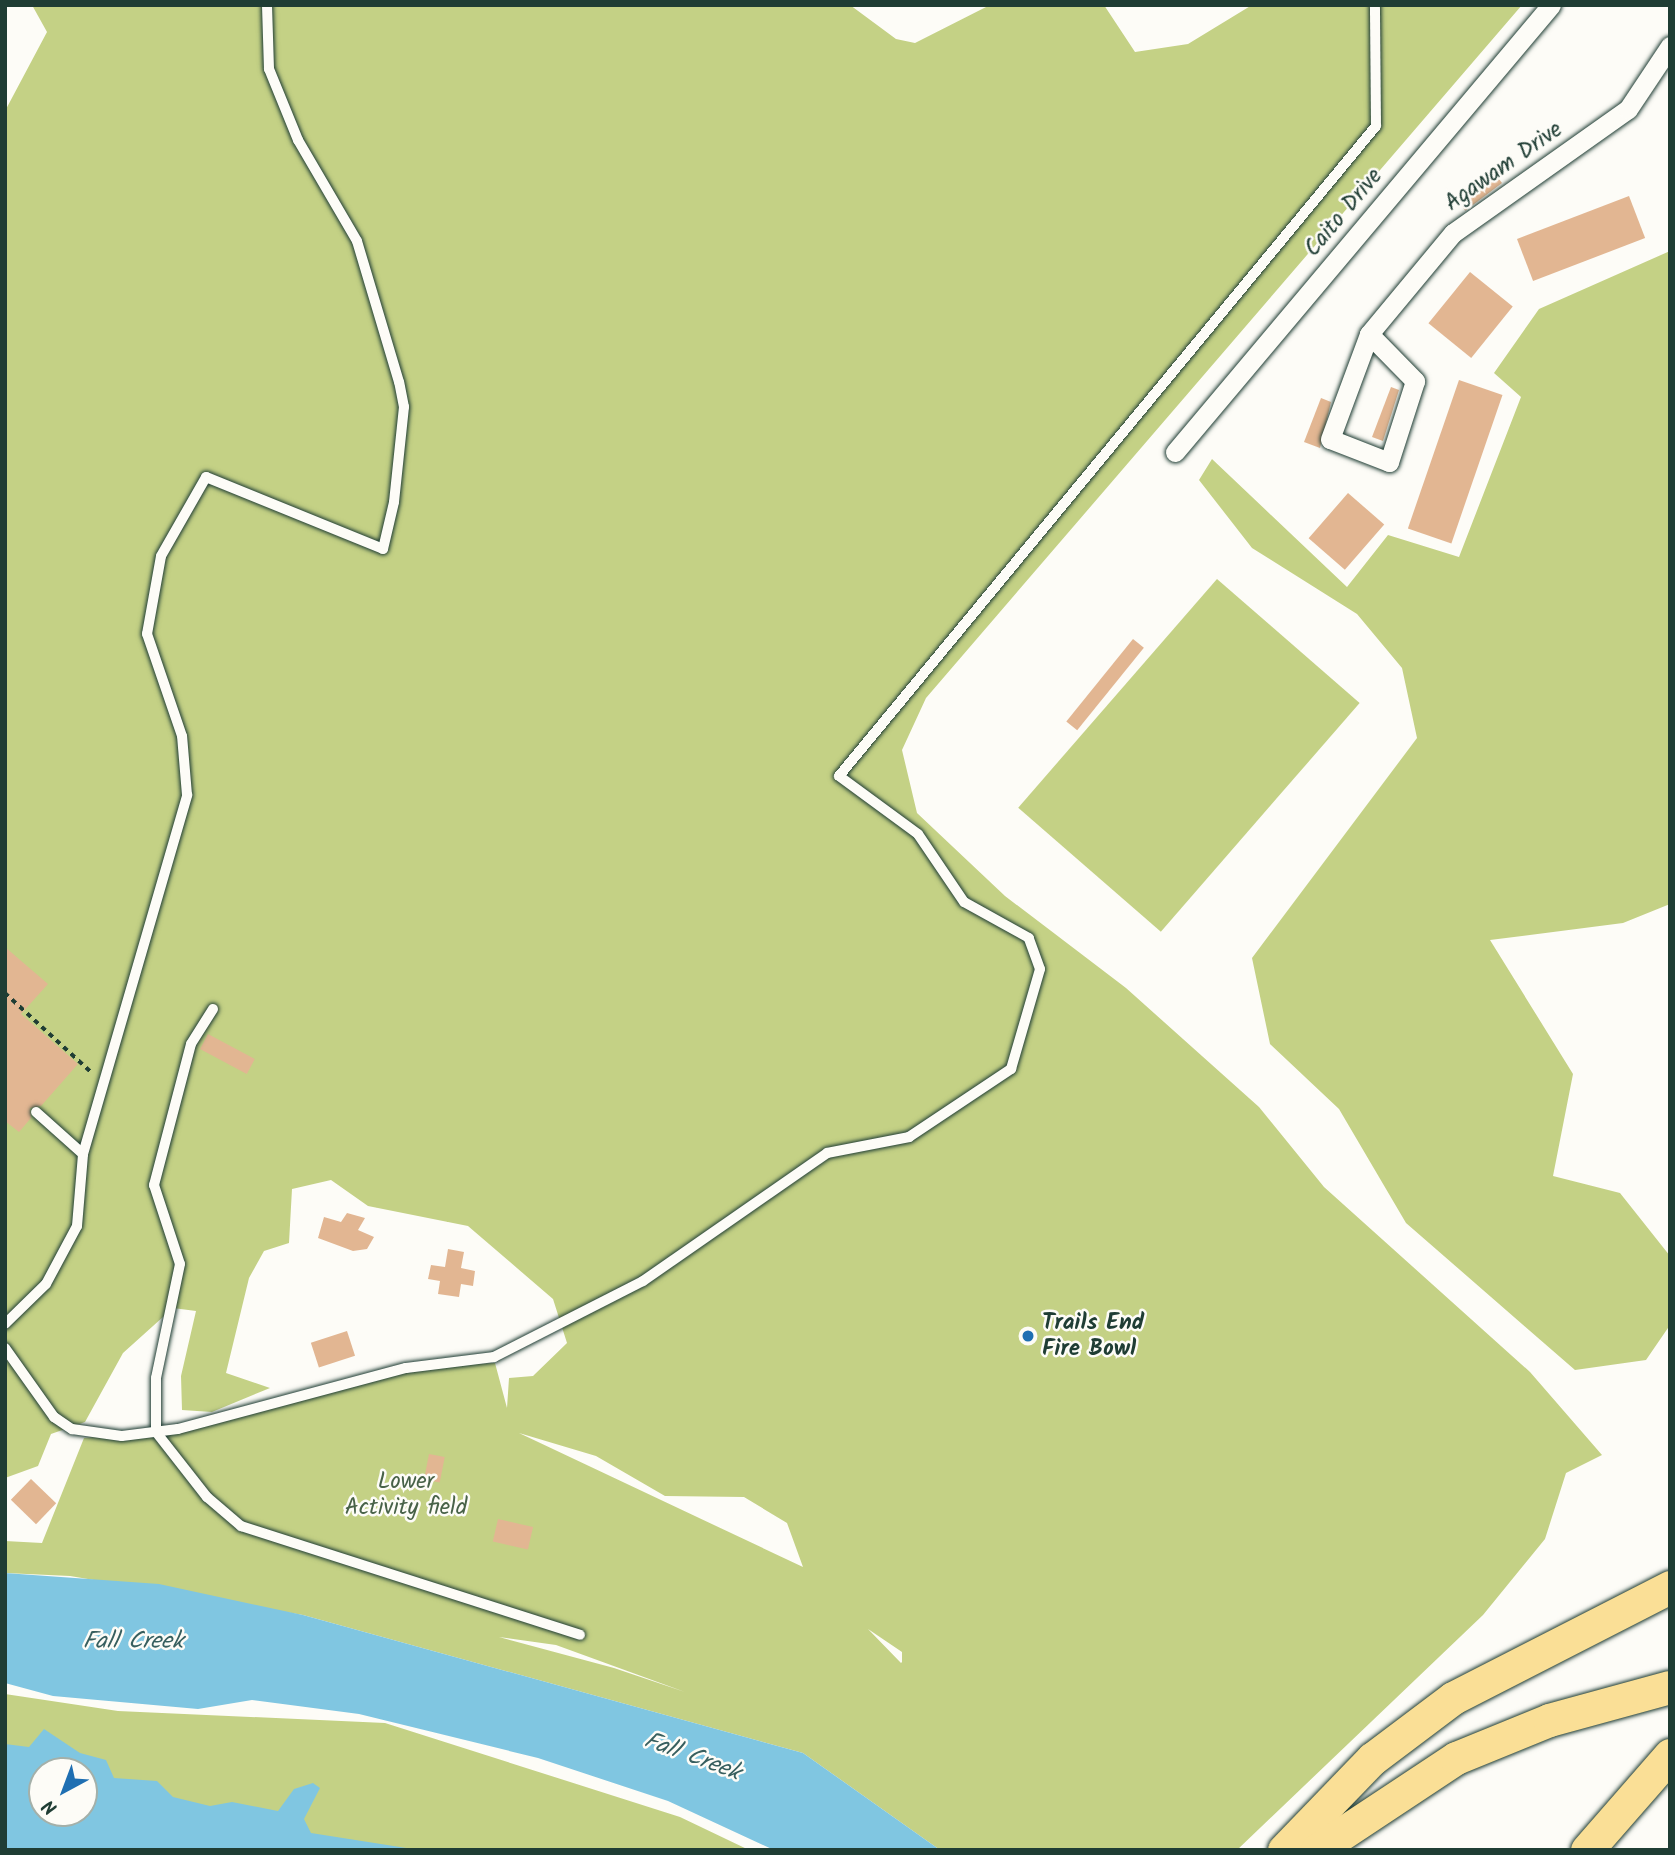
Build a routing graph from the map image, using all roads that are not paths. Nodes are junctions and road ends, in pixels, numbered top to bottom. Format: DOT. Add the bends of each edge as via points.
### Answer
graph roads {
  1 [pos="267,5"];
  2 [pos="1376,5"];
  3 [pos="1551,5"];
  4 [pos="1670,46"];
  5 [pos="1369,334"];
  6 [pos="1175,452"];
  7 [pos="213,1009"];
  8 [pos="36,1112"];
  9 [pos="83,1154"];
  10 [pos="5,1324"];
  11 [pos="5,1348"];
  12 [pos="156,1432"];
  13 [pos="1670,1587"];
  14 [pos="580,1635"];
  15 [pos="1670,1687"];
  16 [pos="1670,1755"];
  17 [pos="1284,1850"];
  18 [pos="1317,1850"];
  19 [pos="1587,1850"];
  1 -- 9 [label="lane" via="269,69 298,140 357,241 400,382 404,407 394,502 383,549 206,477 161,555 147,634 182,736 187,795"];
  2 -- 12 [label="lane" via="1377,126 839,776 918,834 964,902 1030,938 1040,969 1011,1069 909,1137 827,1153 643,1281 495,1357 406,1368"];
  3 -- 6 [label="street, Caito Drive"];
  4 -- 5 [label="street, Agawam Drive" via="1628,109 1453,233"];
  5 -- 5 [label="street, Agawam Drive" via="1330,439 1389,462 1415,381"];
  7 -- 12 [label="lane" via="191,1044 154,1185 180,1264 156,1378"];
  8 -- 9 [label="lane"];
  9 -- 10 [label="lane" via="78,1226 47,1284"];
  11 -- 12 [label="lane" via="41,1402 72,1429 122,1436"];
  12 -- 14 [label="lane" via="207,1497 241,1526"];
  13 -- 17 [label="highway" via="1453,1698 1372,1759"];
  15 -- 18 [label="highway" via="1549,1720 1437,1769"];
  16 -- 19 [label="highway"];
}
